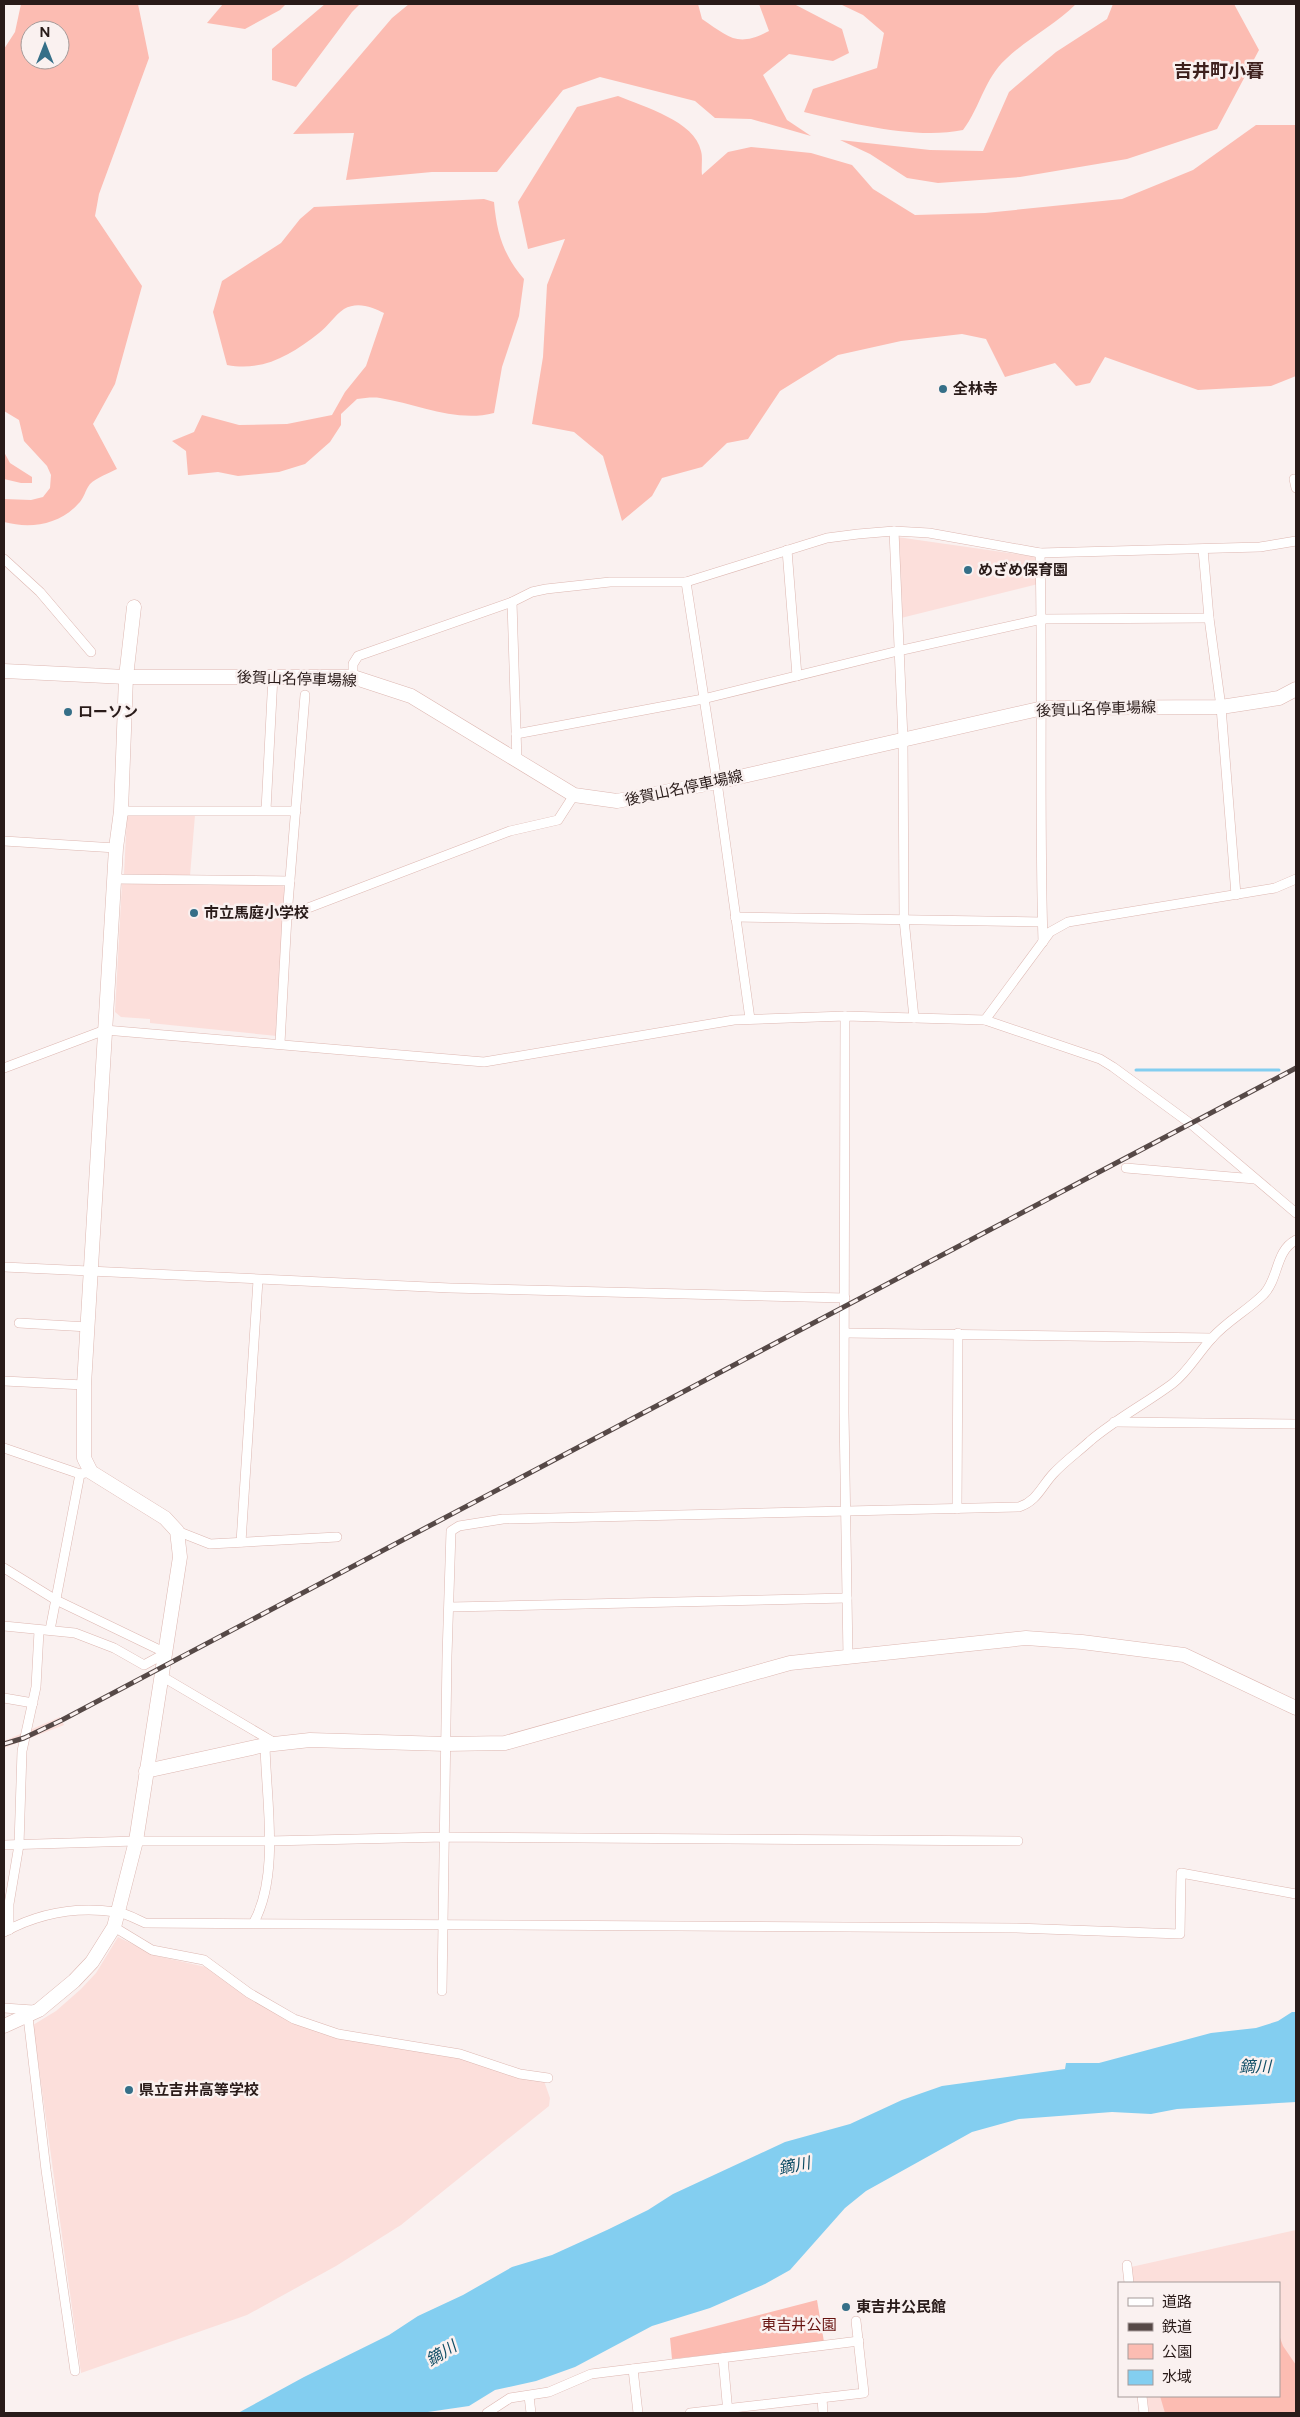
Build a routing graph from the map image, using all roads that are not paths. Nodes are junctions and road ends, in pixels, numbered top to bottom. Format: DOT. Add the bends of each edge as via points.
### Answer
graph roads {
  1 [pos="1296,478"];
  2 [pos="1296,488"];
  3 [pos="894,531"];
  4 [pos="1296,541"];
  5 [pos="1203,549"];
  6 [pos="787,550"];
  7 [pos="1040,553"];
  8 [pos="4,559"];
  9 [pos="686,582"];
  10 [pos="512,602"];
  11 [pos="134,607"];
  12 [pos="1209,618"];
  13 [pos="1042,619"];
  14 [pos="898,651"];
  15 [pos="91,652"];
  16 [pos="4,671"];
  17 [pos="273,676"];
  18 [pos="797,676"];
  19 [pos="126,677"];
  20 [pos="353,678"];
  21 [pos="1296,690"];
  22 [pos="305,695"];
  23 [pos="703,699"];
  24 [pos="1221,706"];
  25 [pos="1043,708"];
  26 [pos="516,734"];
  27 [pos="903,739"];
  28 [pos="517,762"];
  29 [pos="717,782"];
  30 [pos="574,795"];
  31 [pos="266,810"];
  32 [pos="120,811"];
  33 [pos="296,811"];
  34 [pos="4,841"];
  35 [pos="116,848"];
  36 [pos="114,879"];
  37 [pos="1296,879"];
  38 [pos="290,880"];
  39 [pos="1236,895"];
  40 [pos="287,916"];
  41 [pos="735,917"];
  42 [pos="904,919"];
  43 [pos="1042,922"];
  44 [pos="1042,942"];
  45 [pos="845,1016"];
  46 [pos="914,1018"];
  47 [pos="750,1019"];
  48 [pos="985,1020"];
  49 [pos="105,1030"];
  50 [pos="280,1043"];
  51 [pos="4,1068"];
  52 [pos="1126,1168"];
  53 [pos="1255,1179"];
  54 [pos="1296,1213"];
  55 [pos="1296,1240"];
  56 [pos="4,1267"];
  57 [pos="92,1271"];
  58 [pos="258,1280"];
  59 [pos="845,1298"];
  60 [pos="18,1323"];
  61 [pos="88,1327"];
  62 [pos="846,1333"];
  63 [pos="958,1333"];
  64 [pos="1212,1338"];
  65 [pos="4,1381"];
  66 [pos="84,1385"];
  67 [pos="1114,1422"];
  68 [pos="1296,1424"];
  69 [pos="4,1448"];
  70 [pos="85,1473"];
  71 [pos="957,1509"];
  72 [pos="846,1510"];
  73 [pos="177,1530"];
  74 [pos="338,1537"];
  75 [pos="241,1542"];
  76 [pos="4,1568"];
  77 [pos="847,1598"];
  78 [pos="56,1600"];
  79 [pos="450,1607"];
  80 [pos="4,1626"];
  81 [pos="39,1630"];
  82 [pos="50,1630"];
  83 [pos="166,1653"];
  84 [pos="848,1657"];
  85 [pos="163,1676"];
  86 [pos="4,1698"];
  87 [pos="33,1703"];
  88 [pos="1296,1708"];
  89 [pos="270,1744"];
  90 [pos="446,1744"];
  91 [pos="146,1770"];
  92 [pos="445,1837"];
  93 [pos="136,1841"];
  94 [pos="269,1841"];
  95 [pos="1018,1841"];
  96 [pos="4,1845"];
  97 [pos="19,1845"];
  98 [pos="1296,1894"];
  99 [pos="118,1912"];
  100 [pos="254,1922"];
  101 [pos="444,1924"];
  102 [pos="114,1927"];
  103 [pos="6,1931"];
  104 [pos="442,1990"];
  105 [pos="4,2008"];
  106 [pos="33,2014"];
  107 [pos="4,2026"];
  108 [pos="548,2078"];
  109 [pos="1127,2265"];
  110 [pos="1130,2282"];
  111 [pos="856,2321"];
  112 [pos="859,2341"];
  113 [pos="723,2358"];
  114 [pos="633,2369"];
  115 [pos="75,2371"];
  116 [pos="529,2396"];
  117 [pos="1142,2397"];
  118 [pos="822,2398"];
  119 [pos="728,2411"];
  120 [pos="487,2413"];
  121 [pos="531,2413"];
  122 [pos="638,2413"];
  123 [pos="690,2413"];
  124 [pos="823,2413"];
  125 [pos="1144,2413"];
  1 -- 2 [label="street"];
  3 -- 6 [label="street" via="827,538"];
  3 -- 7 [label="street" via="929,533"];
  3 -- 14 [label="street"];
  4 -- 5 [label="street" via="1260,547"];
  5 -- 7 [label="street"];
  5 -- 12 [label="street"];
  6 -- 9 [label="street"];
  6 -- 18 [label="street"];
  7 -- 13 [label="street"];
  8 -- 15 [label="street" via="40,592"];
  9 -- 10 [label="street" via="610,582 546,589"];
  9 -- 23 [label="street"];
  10 -- 20 [label="street" via="358,656 352,664"];
  10 -- 26 [label="street"];
  11 -- 19 [label="street"];
  12 -- 13 [label="street"];
  12 -- 24 [label="street"];
  13 -- 14 [label="street"];
  13 -- 25 [label="street"];
  14 -- 18 [label="street"];
  14 -- 27 [label="street"];
  16 -- 19 [label="street, 後賀山名停車場線"];
  17 -- 19 [label="street, 後賀山名停車場線"];
  17 -- 20 [label="street, 後賀山名停車場線"];
  17 -- 31 [label="street"];
  18 -- 23 [label="street"];
  19 -- 32 [label="street"];
  20 -- 28 [label="street, 後賀山名停車場線" via="411,696"];
  21 -- 24 [label="street, 後賀山名停車場線" via="1279,698"];
  22 -- 33 [label="street"];
  23 -- 26 [label="street"];
  23 -- 29 [label="street"];
  24 -- 25 [label="street, 後賀山名停車場線"];
  24 -- 39 [label="street"];
  25 -- 27 [label="street, 後賀山名停車場線"];
  25 -- 43 [label="street"];
  26 -- 28 [label="street"];
  27 -- 29 [label="street, 後賀山名停車場線"];
  27 -- 42 [label="street"];
  28 -- 30 [label="street, 後賀山名停車場線"];
  29 -- 30 [label="street, 後賀山名停車場線" via="617,801"];
  29 -- 41 [label="street"];
  30 -- 40 [label="street" via="558,820 510,831"];
  31 -- 32 [label="street"];
  31 -- 33 [label="street"];
  32 -- 35 [label="street"];
  33 -- 38 [label="street"];
  34 -- 35 [label="street"];
  35 -- 36 [label="street"];
  36 -- 38 [label="street"];
  36 -- 49 [label="street"];
  37 -- 39 [label="street" via="1274,888"];
  38 -- 40 [label="street"];
  39 -- 44 [label="street" via="1068,922 1050,932"];
  40 -- 50 [label="street"];
  41 -- 42 [label="street"];
  41 -- 47 [label="street"];
  42 -- 43 [label="street"];
  42 -- 46 [label="street"];
  43 -- 44 [label="street"];
  44 -- 48 [label="street"];
  45 -- 46 [label="street"];
  45 -- 47 [label="street"];
  45 -- 59 [label="street"];
  46 -- 48 [label="street"];
  47 -- 50 [label="street" via="484,1062"];
  48 -- 53 [label="street" via="1100,1059 1190,1124"];
  49 -- 50 [label="street"];
  49 -- 51 [label="street"];
  49 -- 57 [label="street"];
  52 -- 53 [label="street"];
  53 -- 54 [label="street"];
  55 -- 64 [label="street" via="1281,1255 1268,1290"];
  56 -- 57 [label="street"];
  57 -- 58 [label="street"];
  57 -- 61 [label="street"];
  58 -- 59 [label="street"];
  58 -- 75 [label="street"];
  59 -- 62 [label="street"];
  60 -- 61 [label="street"];
  61 -- 66 [label="street"];
  62 -- 63 [label="street"];
  62 -- 72 [label="street"];
  63 -- 64 [label="street"];
  63 -- 71 [label="street"];
  64 -- 67 [label="street" via="1173,1383"];
  65 -- 66 [label="street"];
  66 -- 70 [label="street"];
  67 -- 68 [label="street"];
  67 -- 71 [label="street" via="1053,1474 1029,1504"];
  69 -- 70 [label="street"];
  70 -- 73 [label="street" via="165,1518"];
  70 -- 78 [label="street"];
  71 -- 72 [label="street"];
  72 -- 77 [label="street"];
  72 -- 79 [label="street" via="503,1519 459,1526 451,1531"];
  73 -- 75 [label="street" via="210,1544"];
  73 -- 83 [label="street" via="180,1557"];
  74 -- 75 [label="street"];
  76 -- 78 [label="street"];
  77 -- 79 [label="street"];
  77 -- 84 [label="street"];
  78 -- 82 [label="street"];
  78 -- 83 [label="street"];
  79 -- 90 [label="street"];
  80 -- 81 [label="street"];
  81 -- 82 [label="street"];
  81 -- 87 [label="street"];
  82 -- 83 [label="street" via="83,1636 144,1665"];
  83 -- 85 [label="street"];
  84 -- 88 [label="street" via="1026,1638 1082,1642 1184,1655"];
  84 -- 90 [label="street" via="790,1663 520,1740"];
  85 -- 89 [label="street"];
  85 -- 91 [label="street"];
  86 -- 87 [label="street"];
  87 -- 97 [label="street" via="22,1750"];
  89 -- 90 [label="street" via="310,1740"];
  89 -- 91 [label="street"];
  89 -- 94 [label="street"];
  90 -- 92 [label="street"];
  91 -- 93 [label="street"];
  92 -- 94 [label="street"];
  92 -- 95 [label="street"];
  92 -- 101 [label="street"];
  93 -- 94 [label="street"];
  93 -- 97 [label="street"];
  93 -- 99 [label="street"];
  94 -- 100 [label="street" via="264,1894"];
  96 -- 97 [label="street"];
  97 -- 103 [label="street"];
  98 -- 101 [label="street" via="1181,1873 1180,1934 1015,1928"];
  99 -- 100 [label="street" via="145,1923"];
  99 -- 102 [label="street"];
  99 -- 103 [label="street" via="66,1911 33,1918"];
  100 -- 101 [label="street"];
  101 -- 104 [label="street"];
  102 -- 106 [label="street" via="92,1962"];
  102 -- 108 [label="street" via="152,1950 204,1960 249,1993 294,2019 338,2034 460,2054 520,2074"];
  105 -- 106 [label="street"];
  106 -- 107 [label="street"];
  106 -- 115 [label="street" via="46,2170"];
  109 -- 110 [label="street"];
  111 -- 112 [label="street"];
  112 -- 113 [label="street"];
  112 -- 118 [label="street" via="864,2393"];
  113 -- 114 [label="street"];
  113 -- 119 [label="street"];
  114 -- 116 [label="street" via="591,2374 549,2392"];
  114 -- 122 [label="street"];
  116 -- 120 [label="street" via="510,2398"];
  116 -- 121 [label="street"];
  117 -- 125 [label="street"];
  118 -- 119 [label="street"];
  118 -- 124 [label="street"];
  119 -- 123 [label="street"];
}
